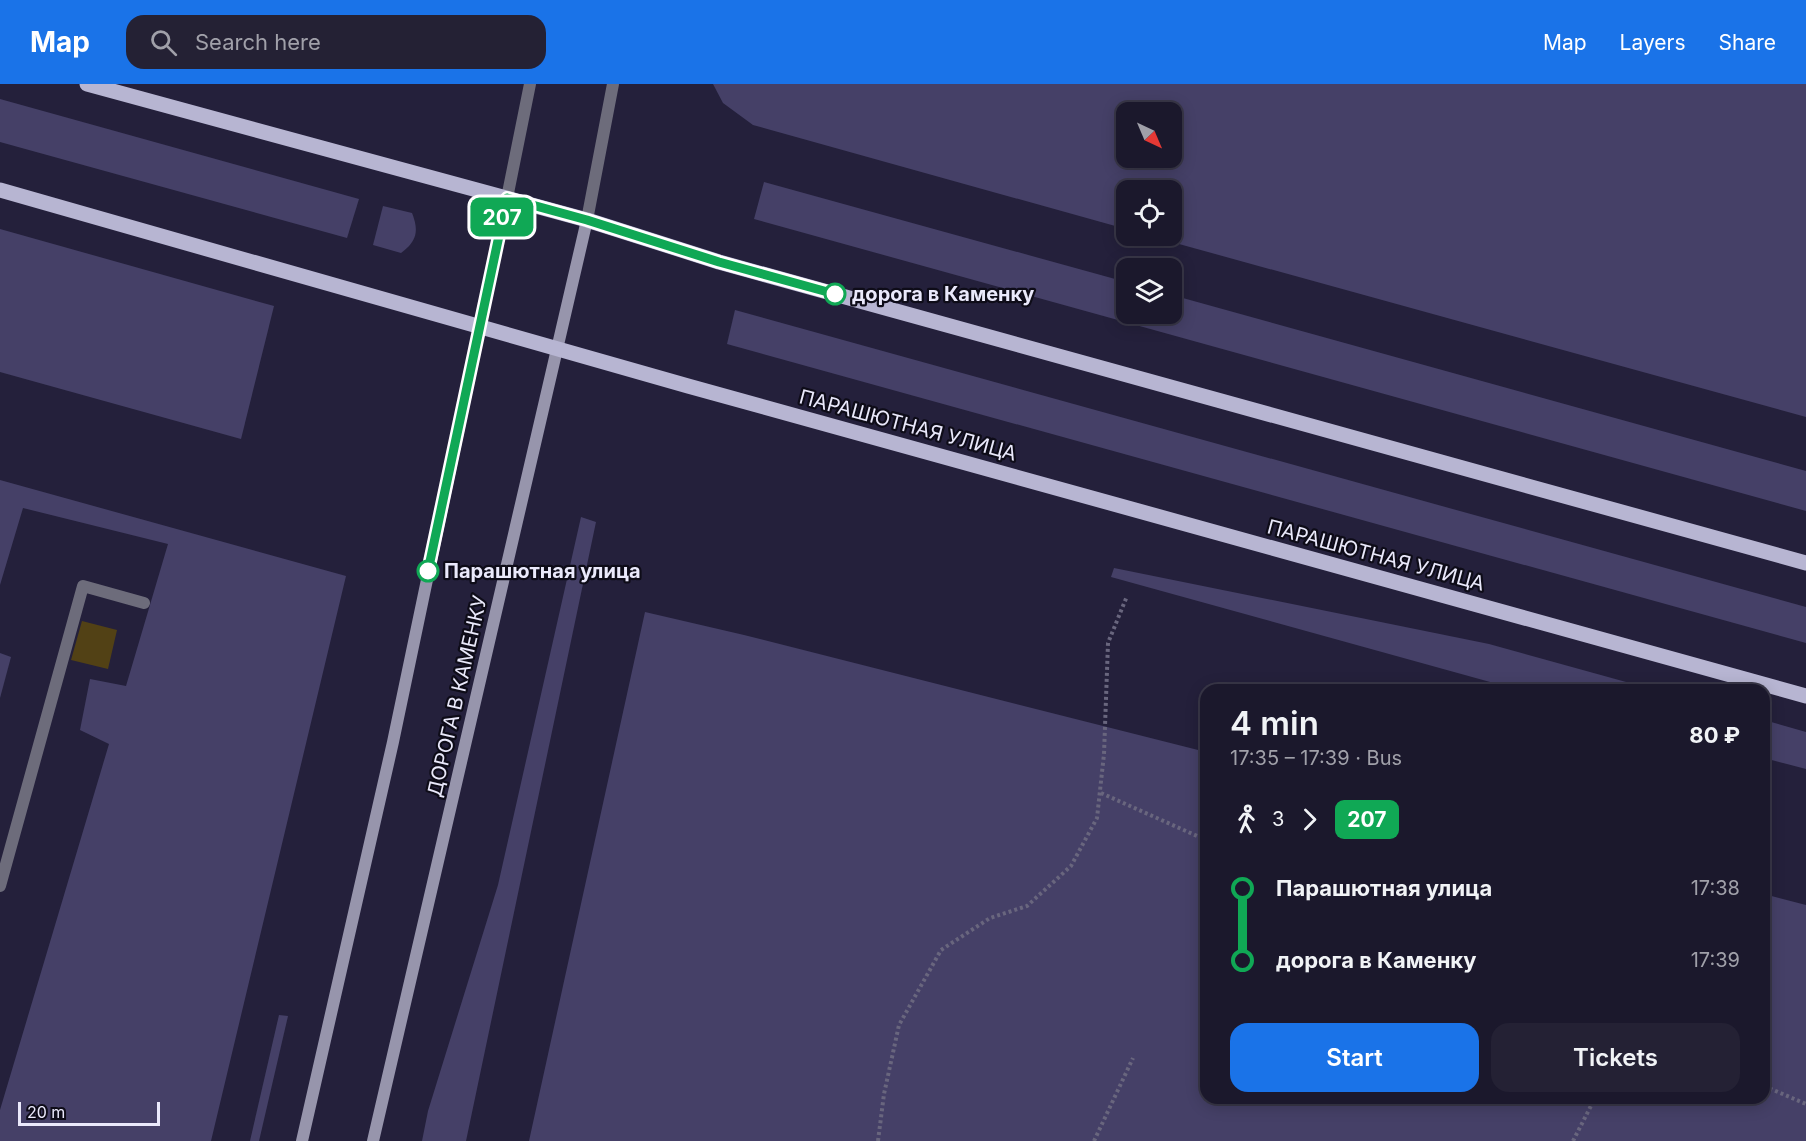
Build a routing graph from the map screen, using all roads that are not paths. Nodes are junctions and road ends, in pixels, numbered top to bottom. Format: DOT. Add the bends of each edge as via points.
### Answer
graph roads {
  1 [pos="87,84"];
  2 [pos="530,84"];
  3 [pos="613,84"];
  4 [pos="0,190"];
  5 [pos="507,198"];
  6 [pos="587,220"];
  7 [pos="479,326"];
  8 [pos="558,349"];
  9 [pos="1806,563"];
  10 [pos="144,603"];
  11 [pos="1763,684"];
  12 [pos="1770,686"];
  13 [pos="1806,696"];
  14 [pos="0,886"];
  15 [pos="302,1141"];
  16 [pos="373,1141"];
  1 -- 5 [label="main road"];
  2 -- 5 [label="street"];
  3 -- 6 [label="street, ДОРОГА В КАМЕНКУ"];
  4 -- 7 [label="main road, ПАРАШЮТНАЯ УЛИЦА"];
  5 -- 6 [label="main road"];
  5 -- 7 [label="main road"];
  6 -- 8 [label="main road, ДОРОГА В КАМЕНКУ"];
  6 -- 9 [label="main road" via="719,262"];
  7 -- 8 [label="main road, ПАРАШЮТНАЯ УЛИЦА"];
  7 -- 15 [label="main road" via="393,742"];
  8 -- 11 [label="main road, ПАРАШЮТНАЯ УЛИЦА"];
  8 -- 16 [label="main road, ДОРОГА В КАМЕНКУ"];
  10 -- 14 [label="street" via="82,586"];
  12 -- 13 [label="main road, ПАРАШЮТНАЯ УЛИЦА"];
}
